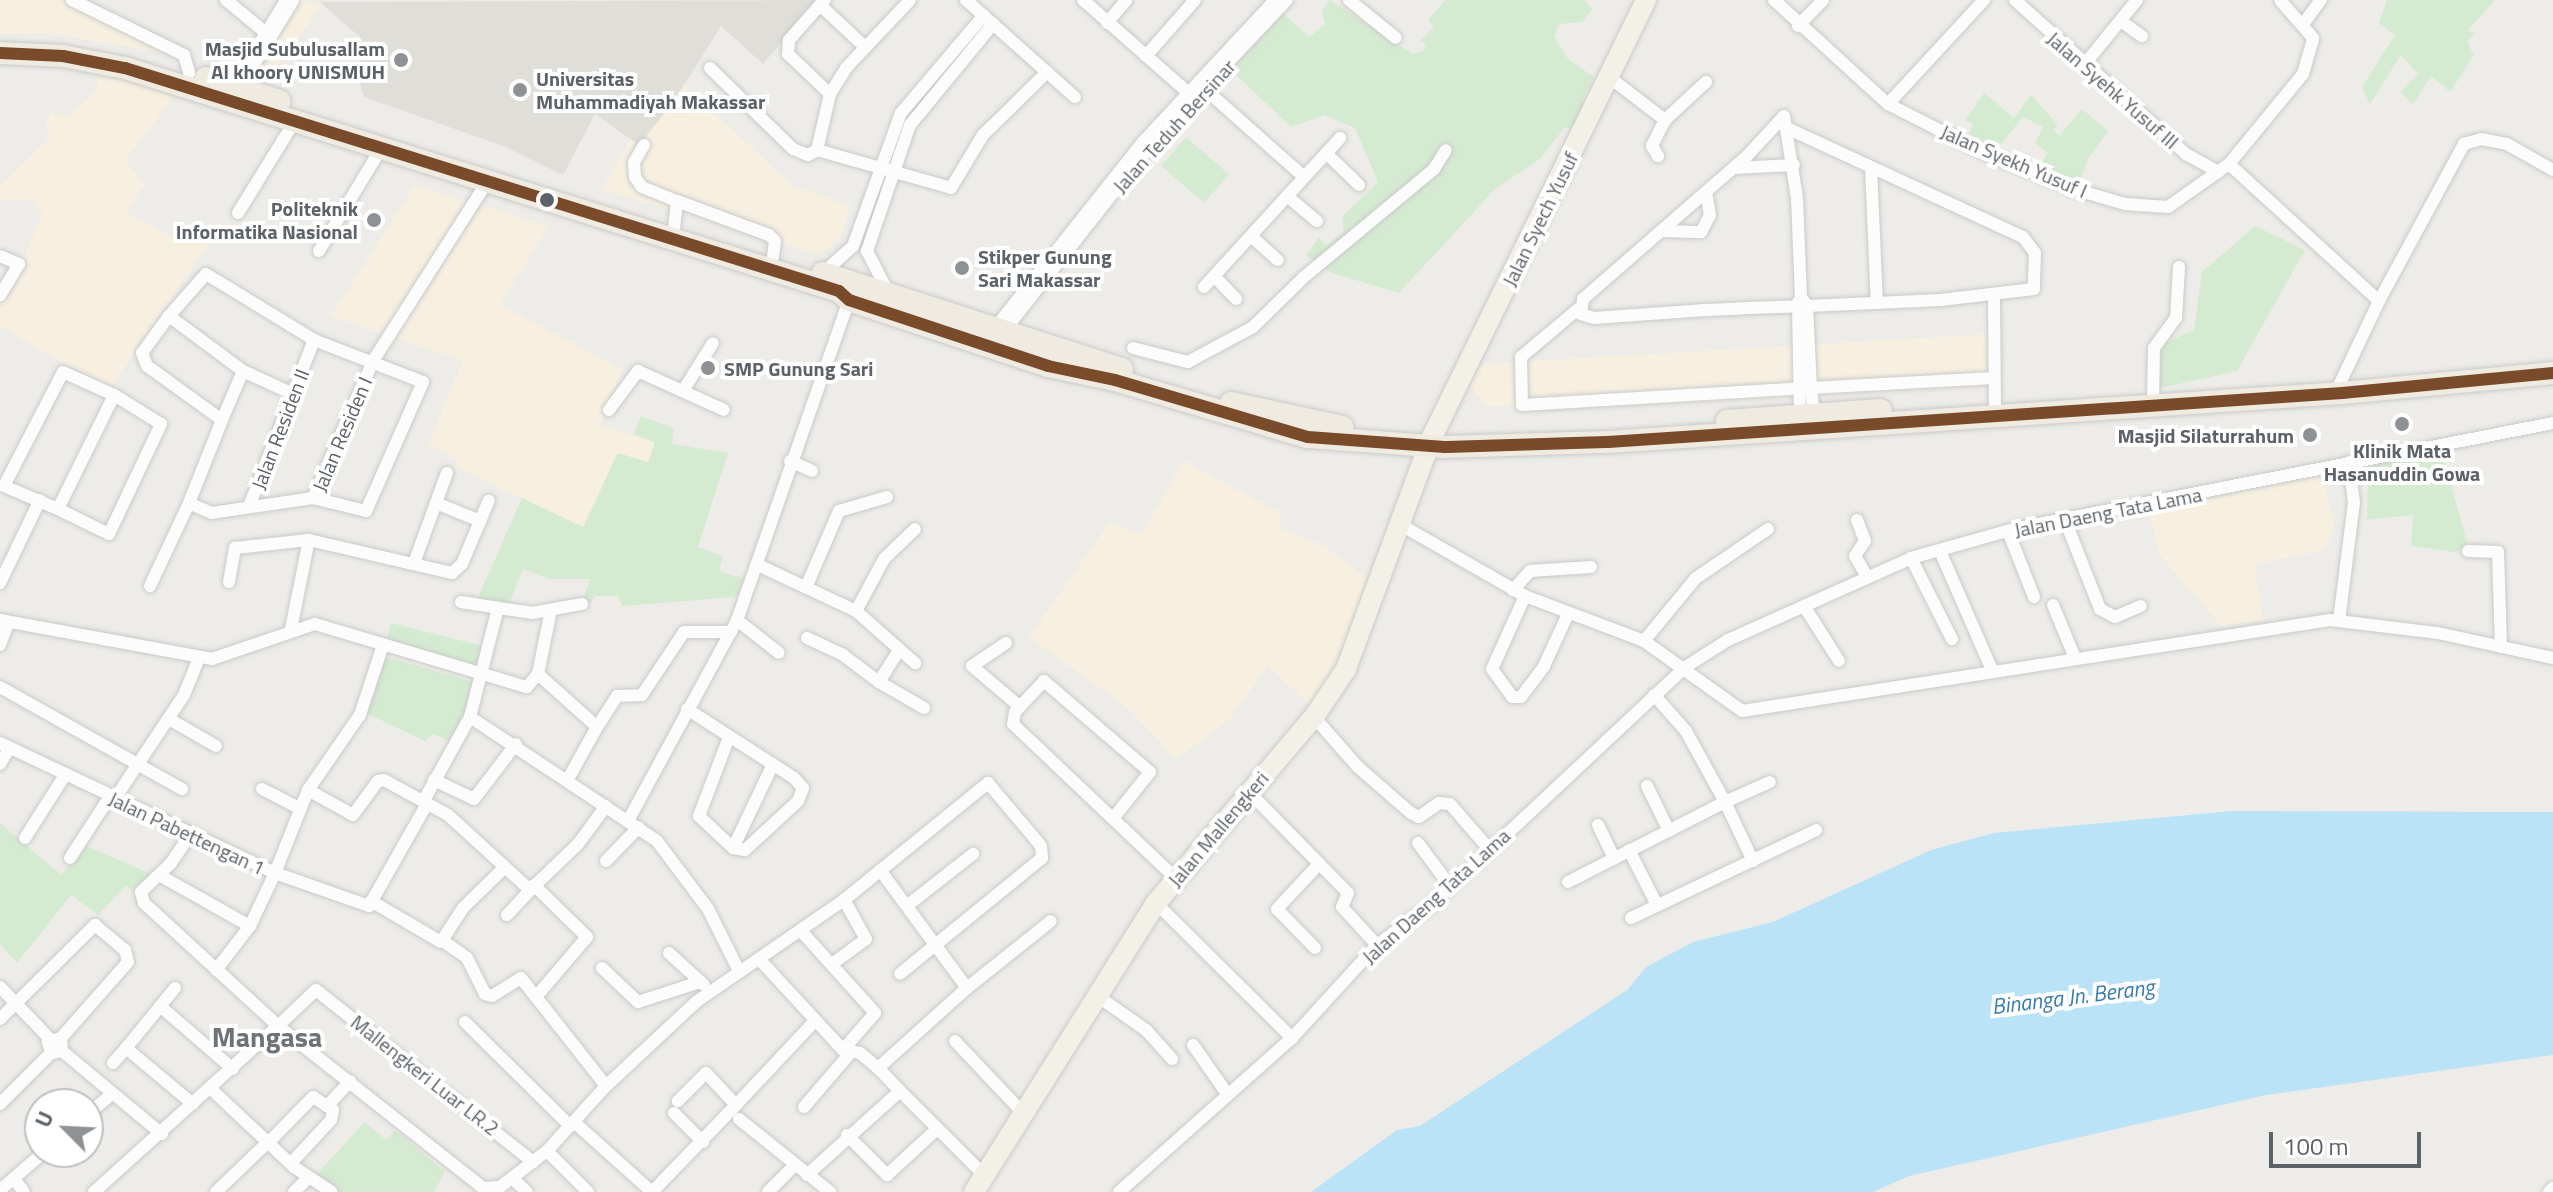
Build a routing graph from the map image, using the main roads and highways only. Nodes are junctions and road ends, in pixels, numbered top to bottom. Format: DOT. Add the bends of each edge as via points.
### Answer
graph roads {
  1 [pos="290,0"];
  2 [pos="1639,4"];
  3 [pos="0,44"];
  4 [pos="0,53"];
  5 [pos="126,63"];
  6 [pos="237,86"];
  7 [pos="567,199"];
  8 [pos="2553,366"];
  9 [pos="2553,373"];
  10 [pos="1117,374"];
  11 [pos="2365,386"];
  12 [pos="2315,390"];
  13 [pos="1429,444"];
  14 [pos="979,1184"];
  1 -- 6 [label="main road"];
  2 -- 13 [label="main road, Jalan Syech Yusuf" via="1609,77"];
  3 -- 5 [label="highway" via="71,48"];
  4 -- 5 [label="highway"];
  5 -- 6 [label="highway"];
  5 -- 7 [label="highway" via="382,147 483,188"];
  6 -- 7 [label="highway"];
  7 -- 10 [label="highway" via="888,292"];
  7 -- 10 [label="highway" via="1048,366"];
  8 -- 11 [label="highway"];
  9 -- 11 [label="highway"];
  10 -- 13 [label="highway" via="1292,418"];
  11 -- 12 [label="highway"];
  11 -- 12 [label="highway" via="2340,383"];
  12 -- 13 [label="highway"];
  13 -- 14 [label="main road, Jalan Mallengkeri" via="1346,669 1314,717 1156,903"];
}
